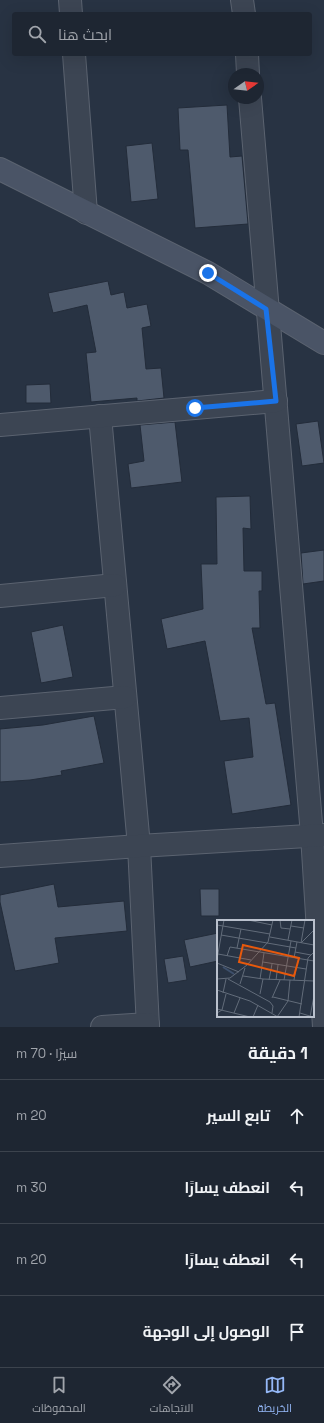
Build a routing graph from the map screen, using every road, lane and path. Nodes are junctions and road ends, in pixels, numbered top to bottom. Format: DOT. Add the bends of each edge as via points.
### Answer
graph roads {
  1 [pos="70,0"];
  2 [pos="242,0"];
  3 [pos="71,12"];
  4 [pos="244,12"];
  5 [pos="74,56"];
  6 [pos="247,56"];
  7 [pos="248,68"];
  8 [pos="250,104"];
  9 [pos="0,169"];
  10 [pos="86,213"];
  11 [pos="266,309"];
  12 [pos="324,343"];
  13 [pos="276,401"];
  14 [pos="100,416"];
  15 [pos="0,425"];
  16 [pos="115,585"];
  17 [pos="0,596"];
  18 [pos="125,697"];
  19 [pos="0,708"];
  20 [pos="318,835"];
  21 [pos="138,846"];
  22 [pos="0,856"];
  23 [pos="322,951"];
  24 [pos="148,1025"];
  25 [pos="102,1027"];
  26 [pos="324,1027"];
  1 -- 3 [label="street"];
  2 -- 4 [label="street"];
  5 -- 10 [label="street"];
  6 -- 7 [label="street"];
  8 -- 11 [label="street"];
  9 -- 10 [label="street"];
  10 -- 11 [label="street" via="208,273"];
  11 -- 12 [label="street"];
  11 -- 13 [label="street"];
  13 -- 14 [label="street"];
  13 -- 20 [label="street"];
  14 -- 15 [label="street"];
  14 -- 16 [label="street"];
  16 -- 17 [label="street"];
  16 -- 18 [label="street"];
  18 -- 19 [label="street"];
  18 -- 21 [label="street"];
  20 -- 21 [label="street"];
  20 -- 23 [label="street"];
  21 -- 22 [label="street"];
  21 -- 24 [label="street"];
  23 -- 26 [label="street"];
  24 -- 25 [label="street"];
}
